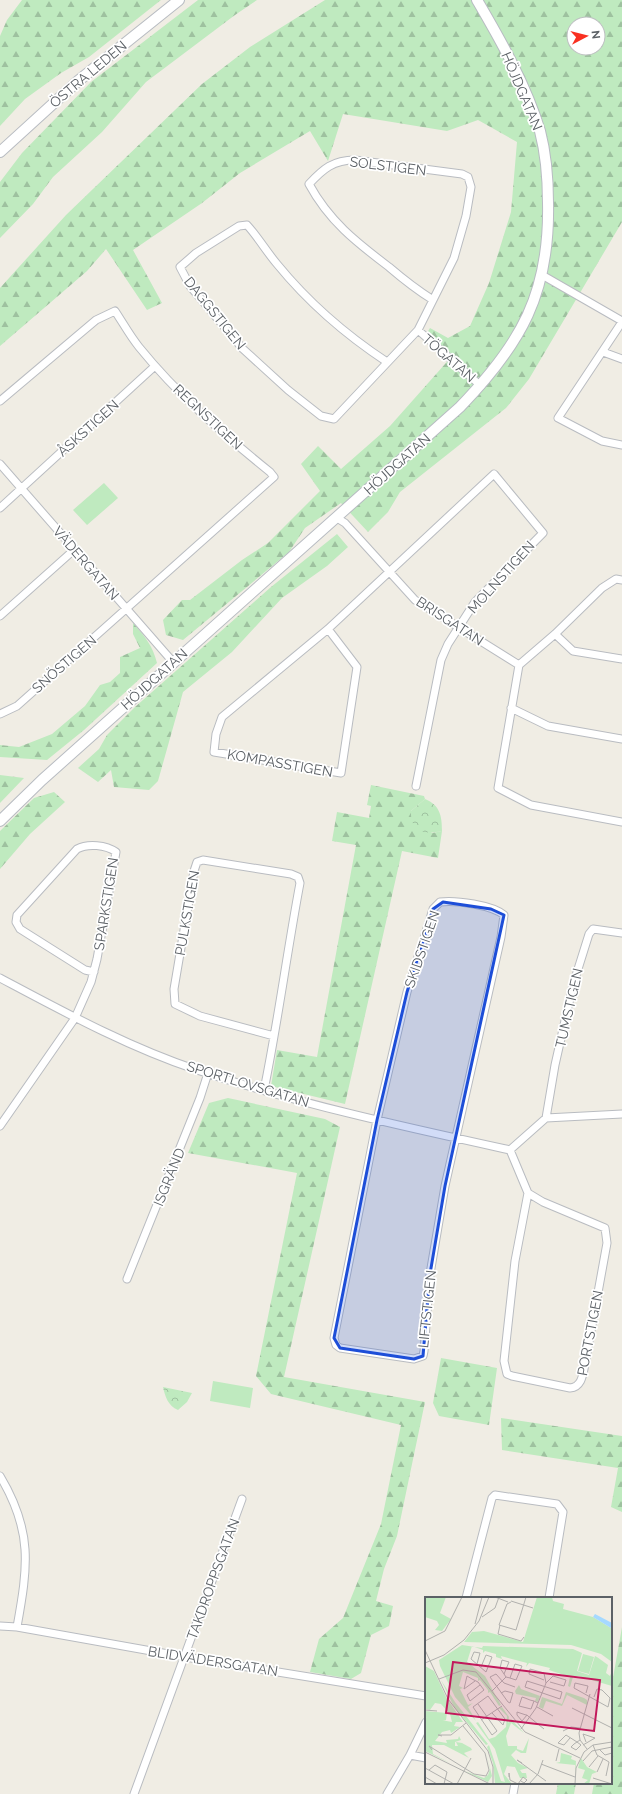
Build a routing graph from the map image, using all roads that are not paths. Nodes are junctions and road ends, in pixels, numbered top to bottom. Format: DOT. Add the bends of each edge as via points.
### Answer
graph roads {
  1 [pos="179,0"];
  2 [pos="477,0"];
  3 [pos="0,152"];
  4 [pos="542,275"];
  5 [pos="433,300"];
  6 [pos="622,322"];
  7 [pos="418,330"];
  8 [pos="603,352"];
  9 [pos="622,359"];
  10 [pos="388,362"];
  11 [pos="155,366"];
  12 [pos="481,386"];
  13 [pos="0,401"];
  14 [pos="622,445"];
  15 [pos="0,464"];
  16 [pos="21,489"];
  17 [pos="0,508"];
  18 [pos="337,518"];
  19 [pos="75,549"];
  20 [pos="389,571"];
  21 [pos="622,580"];
  22 [pos="126,609"];
  23 [pos="0,616"];
  24 [pos="459,627"];
  25 [pos="328,629"];
  26 [pos="555,634"];
  27 [pos="622,659"];
  28 [pos="173,662"];
  29 [pos="519,665"];
  30 [pos="511,708"];
  31 [pos="0,714"];
  32 [pos="622,739"];
  33 [pos="416,786"];
  34 [pos="0,821"];
  35 [pos="622,822"];
  36 [pos="622,933"];
  37 [pos="94,972"];
  38 [pos="0,978"];
  39 [pos="75,1018"];
  40 [pos="274,1036"];
  41 [pos="208,1074"];
  42 [pos="264,1090"];
  43 [pos="622,1114"];
  44 [pos="546,1118"];
  45 [pos="377,1120"];
  46 [pos="0,1126"];
  47 [pos="456,1138"];
  48 [pos="510,1150"];
  49 [pos="528,1193"];
  50 [pos="127,1279"];
  51 [pos="0,1476"];
  52 [pos="242,1499"];
  53 [pos="466,1597"];
  54 [pos="549,1597"];
  55 [pos="0,1626"];
  56 [pos="17,1627"];
  57 [pos="184,1657"];
  58 [pos="425,1696"];
  59 [pos="425,1724"];
  60 [pos="410,1755"];
  61 [pos="425,1758"];
  62 [pos="516,1784"];
  63 [pos="134,1794"];
  64 [pos="387,1794"];
  65 [pos="513,1794"];
  1 -- 3 [label="street, ÖSTRA LEDEN" via="78,81"];
  2 -- 4 [label="street, HÖJDGATAN" via="521,83 540,133 545,163 548,215 547,247"];
  4 -- 6 [label="street"];
  4 -- 12 [label="street, HÖJDGATAN" via="525,323"];
  5 -- 5 [label="street, SOLSTIGEN" via="454,258 461,236 471,187 468,177 462,174 344,160 334,163 316,176 309,184 336,224"];
  5 -- 7 [label="street, SOLSTIGEN"];
  6 -- 8 [label="street"];
  7 -- 10 [label="street, DAGGSTIGEN"];
  7 -- 12 [label="street, TÖGATAN"];
  8 -- 9 [label="street"];
  8 -- 14 [label="street" via="558,418 602,441"];
  10 -- 10 [label="street, DAGGSTIGEN" via="334,420 321,416 243,349 190,286 180,267 196,253 239,226 247,225 299,289 339,327"];
  11 -- 13 [label="street, REGNSTIGEN" via="115,312 96,320"];
  11 -- 16 [label="street, ÅSKSTIGEN"];
  11 -- 22 [label="street, REGNSTIGEN" via="226,437 274,477"];
  12 -- 18 [label="street, HÖJDGATAN"];
  15 -- 16 [label="street, VÄDERGATAN"];
  16 -- 17 [label="street, ÅSKSTIGEN"];
  16 -- 19 [label="street, VÄDERGATAN"];
  18 -- 20 [label="street, BRISGATAN" via="345,523"];
  18 -- 28 [label="street, HÖJDGATAN"];
  19 -- 22 [label="street, VÄDERGATAN"];
  19 -- 23 [label="street"];
  20 -- 24 [label="street, BRISGATAN" via="415,600"];
  20 -- 24 [label="street, MOLNSTIGEN" via="494,474 542,533 475,602"];
  20 -- 25 [label="street, KOMPASSTIGEN"];
  21 -- 26 [label="street" via="616,579 602,588"];
  22 -- 28 [label="street, VÄDERGATAN"];
  22 -- 31 [label="street, SNÖSTIGEN" via="17,706"];
  24 -- 29 [label="street, BRISGATAN"];
  24 -- 33 [label="street, MOLNSTIGEN" via="441,660"];
  25 -- 25 [label="street, KOMPASSTIGEN" via="357,667 341,773 214,752 216,734 222,717"];
  26 -- 27 [label="street" via="573,651"];
  26 -- 29 [label="street"];
  28 -- 34 [label="street, HÖJDGATAN"];
  29 -- 30 [label="street"];
  30 -- 32 [label="street" via="548,726"];
  30 -- 35 [label="street" via="498,788 531,805"];
  36 -- 44 [label="street, TUMSTIGEN" via="593,929 589,934 573,986"];
  37 -- 37 [label="street, SPARKSTIGEN" via="116,852 110,848 84,845 77,849 17,915 16,922 20,929 85,970"];
  37 -- 39 [label="street, SPARKSTIGEN"];
  38 -- 39 [label="street, SPORTLOVSGATAN"];
  39 -- 41 [label="street, SPORTLOVSGATAN" via="125,1042"];
  39 -- 46 [label="street, SPARKSTIGEN"];
  40 -- 40 [label="street, PULKSTIGEN" via="300,883 298,877 203,860 197,862 174,989 175,1004 200,1016"];
  40 -- 42 [label="street, PULKSTIGEN"];
  41 -- 42 [label="street, SPORTLOVSGATAN"];
  41 -- 50 [label="street, ISGRÄND"];
  42 -- 45 [label="street, SPORTLOVSGATAN" via="331,1110"];
  43 -- 44 [label="street"];
  44 -- 48 [label="street"];
  45 -- 47 [label="street, SPORTLOVSGATAN"];
  45 -- 47 [label="street, SKIDSTIGEN" via="407,992 432,909 443,902 491,909 504,916 503,925"];
  45 -- 47 [label="street, LIFTSTIGEN" via="334,1338 340,1348 414,1359 422,1356 430,1274"];
  47 -- 48 [label="street, SPORTLOVSGATAN"];
  48 -- 49 [label="street"];
  49 -- 49 [label="street, PORTSTIGEN" via="605,1228 607,1244 585,1364 579,1384 575,1388 512,1376 507,1374 505,1369 515,1261"];
  51 -- 56 [label="street" via="18,1514 27,1556"];
  52 -- 57 [label="street, TAKDROPPSGATAN"];
  53 -- 54 [label="street" via="494,1495 558,1504 563,1512"];
  55 -- 56 [label="street, BLIDVÄDERSGATAN"];
  56 -- 57 [label="street, BLIDVÄDERSGATAN"];
  57 -- 58 [label="street, BLIDVÄDERSGATAN"];
  57 -- 63 [label="street, TAKDROPPSGATAN"];
  59 -- 60 [label="street"];
  60 -- 61 [label="street"];
  60 -- 64 [label="street"];
  62 -- 65 [label="street"];
}
